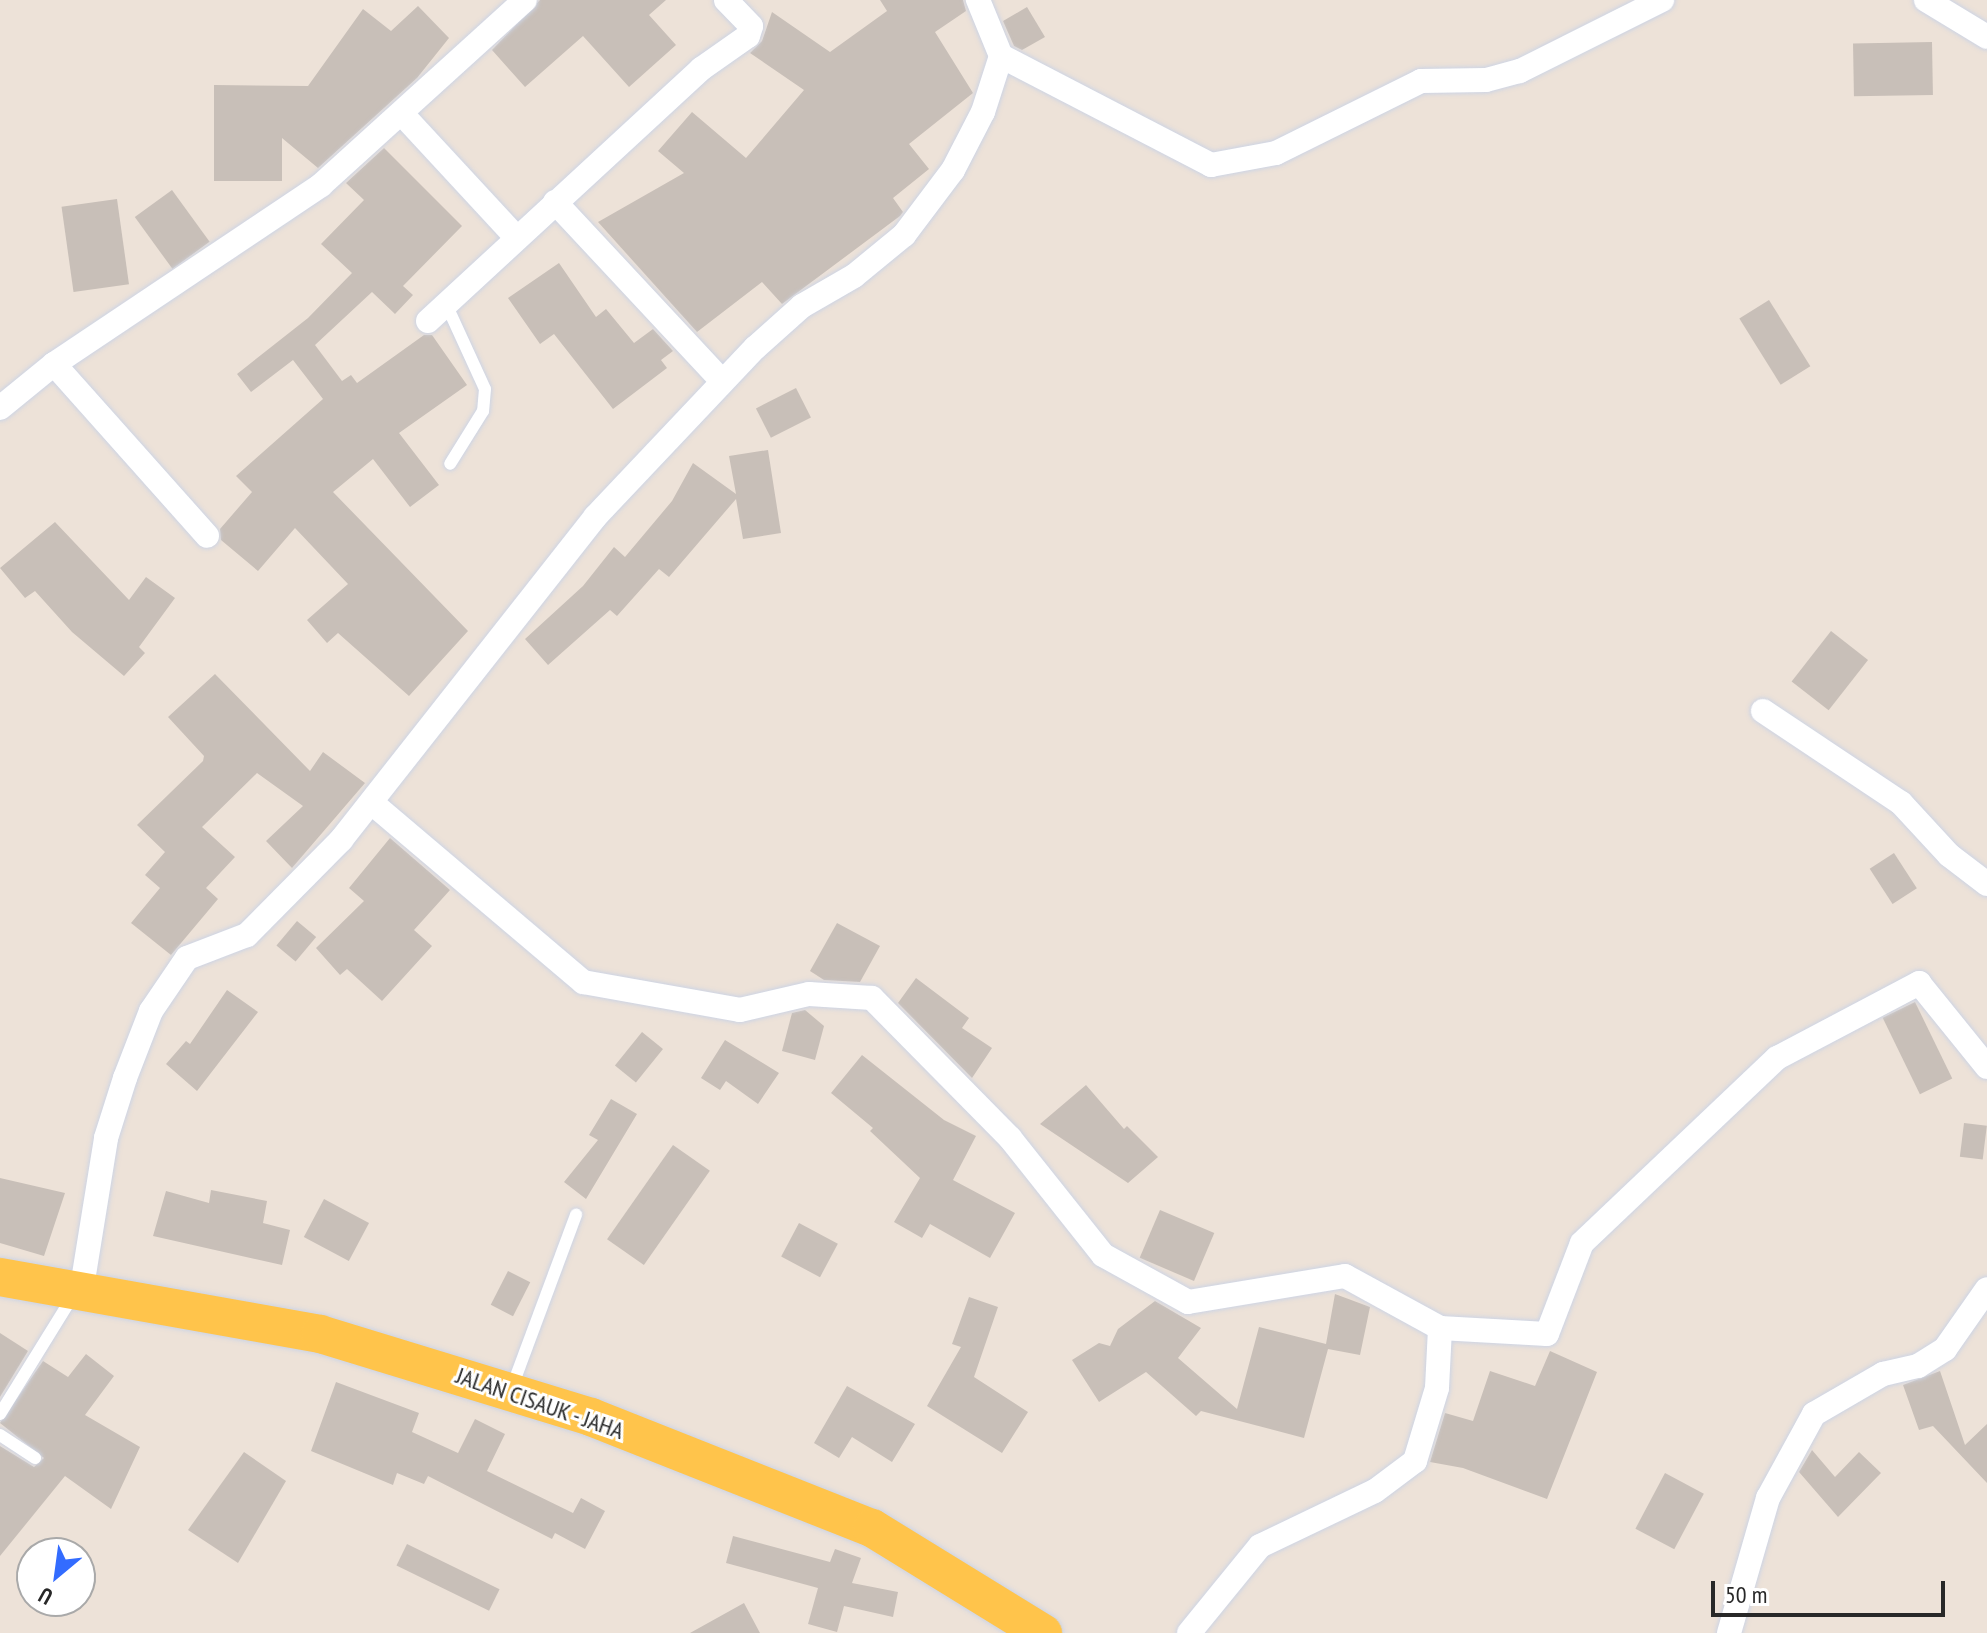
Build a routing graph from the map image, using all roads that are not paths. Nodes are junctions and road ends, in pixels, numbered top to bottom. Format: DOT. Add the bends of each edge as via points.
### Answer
graph roads {
  1 [pos="525,0"];
  2 [pos="726,0"];
  3 [pos="978,0"];
  4 [pos="1662,0"];
  5 [pos="1926,0"];
  6 [pos="1987,37"];
  7 [pos="1001,56"];
  8 [pos="402,114"];
  9 [pos="555,202"];
  10 [pos="515,236"];
  11 [pos="438,314"];
  12 [pos="54,364"];
  13 [pos="722,381"];
  14 [pos="0,408"];
  15 [pos="450,464"];
  16 [pos="207,536"];
  17 [pos="1763,711"];
  18 [pos="372,803"];
  19 [pos="1987,884"];
  20 [pos="1987,1067"];
  21 [pos="576,1215"];
  22 [pos="0,1277"];
  23 [pos="1987,1289"];
  24 [pos="78,1292"];
  25 [pos="1440,1328"];
  26 [pos="511,1390"];
  27 [pos="0,1414"];
  28 [pos="0,1435"];
  29 [pos="35,1458"];
  30 [pos="1043,1633"];
  31 [pos="1189,1633"];
  32 [pos="1729,1633"];
  1 -- 8 [label="street"];
  2 -- 9 [label="street" via="751,26 748,36 701,69"];
  3 -- 7 [label="street"];
  4 -- 7 [label="street" via="1520,71 1486,80 1421,81 1276,153 1211,165"];
  5 -- 6 [label="street"];
  7 -- 13 [label="street" via="983,112 953,170 904,235 885,254 778,325"];
  8 -- 10 [label="street"];
  8 -- 12 [label="street" via="321,185"];
  9 -- 10 [label="street"];
  9 -- 13 [label="street"];
  10 -- 11 [label="street"];
  11 -- 15 [label="lane" via="485,389 483,411"];
  12 -- 14 [label="street"];
  12 -- 16 [label="street"];
  13 -- 18 [label="street" via="595,517"];
  17 -- 19 [label="street" via="1901,803 1949,855"];
  18 -- 24 [label="street" via="247,935 187,958 151,1011 106,1138"];
  18 -- 25 [label="street" via="583,982 740,1010 809,994 872,998 1010,1138 1103,1255 1188,1302 1345,1276"];
  20 -- 25 [label="street" via="1919,983 1777,1058 1582,1243 1547,1334"];
  21 -- 26 [label="lane"];
  22 -- 24 [label="main road, JALAN CISAUK - JAHA"];
  23 -- 32 [label="street" via="1945,1349 1918,1366 1883,1374 1814,1414 1768,1498"];
  24 -- 26 [label="main road, JALAN CISAUK - JAHA" via="320,1334"];
  24 -- 27 [label="lane"];
  25 -- 31 [label="street" via="1437,1388 1415,1461 1375,1491 1260,1546"];
  26 -- 30 [label="main road, JALAN CISAUK - JAHA" via="872,1528"];
  28 -- 29 [label="lane"];
}
